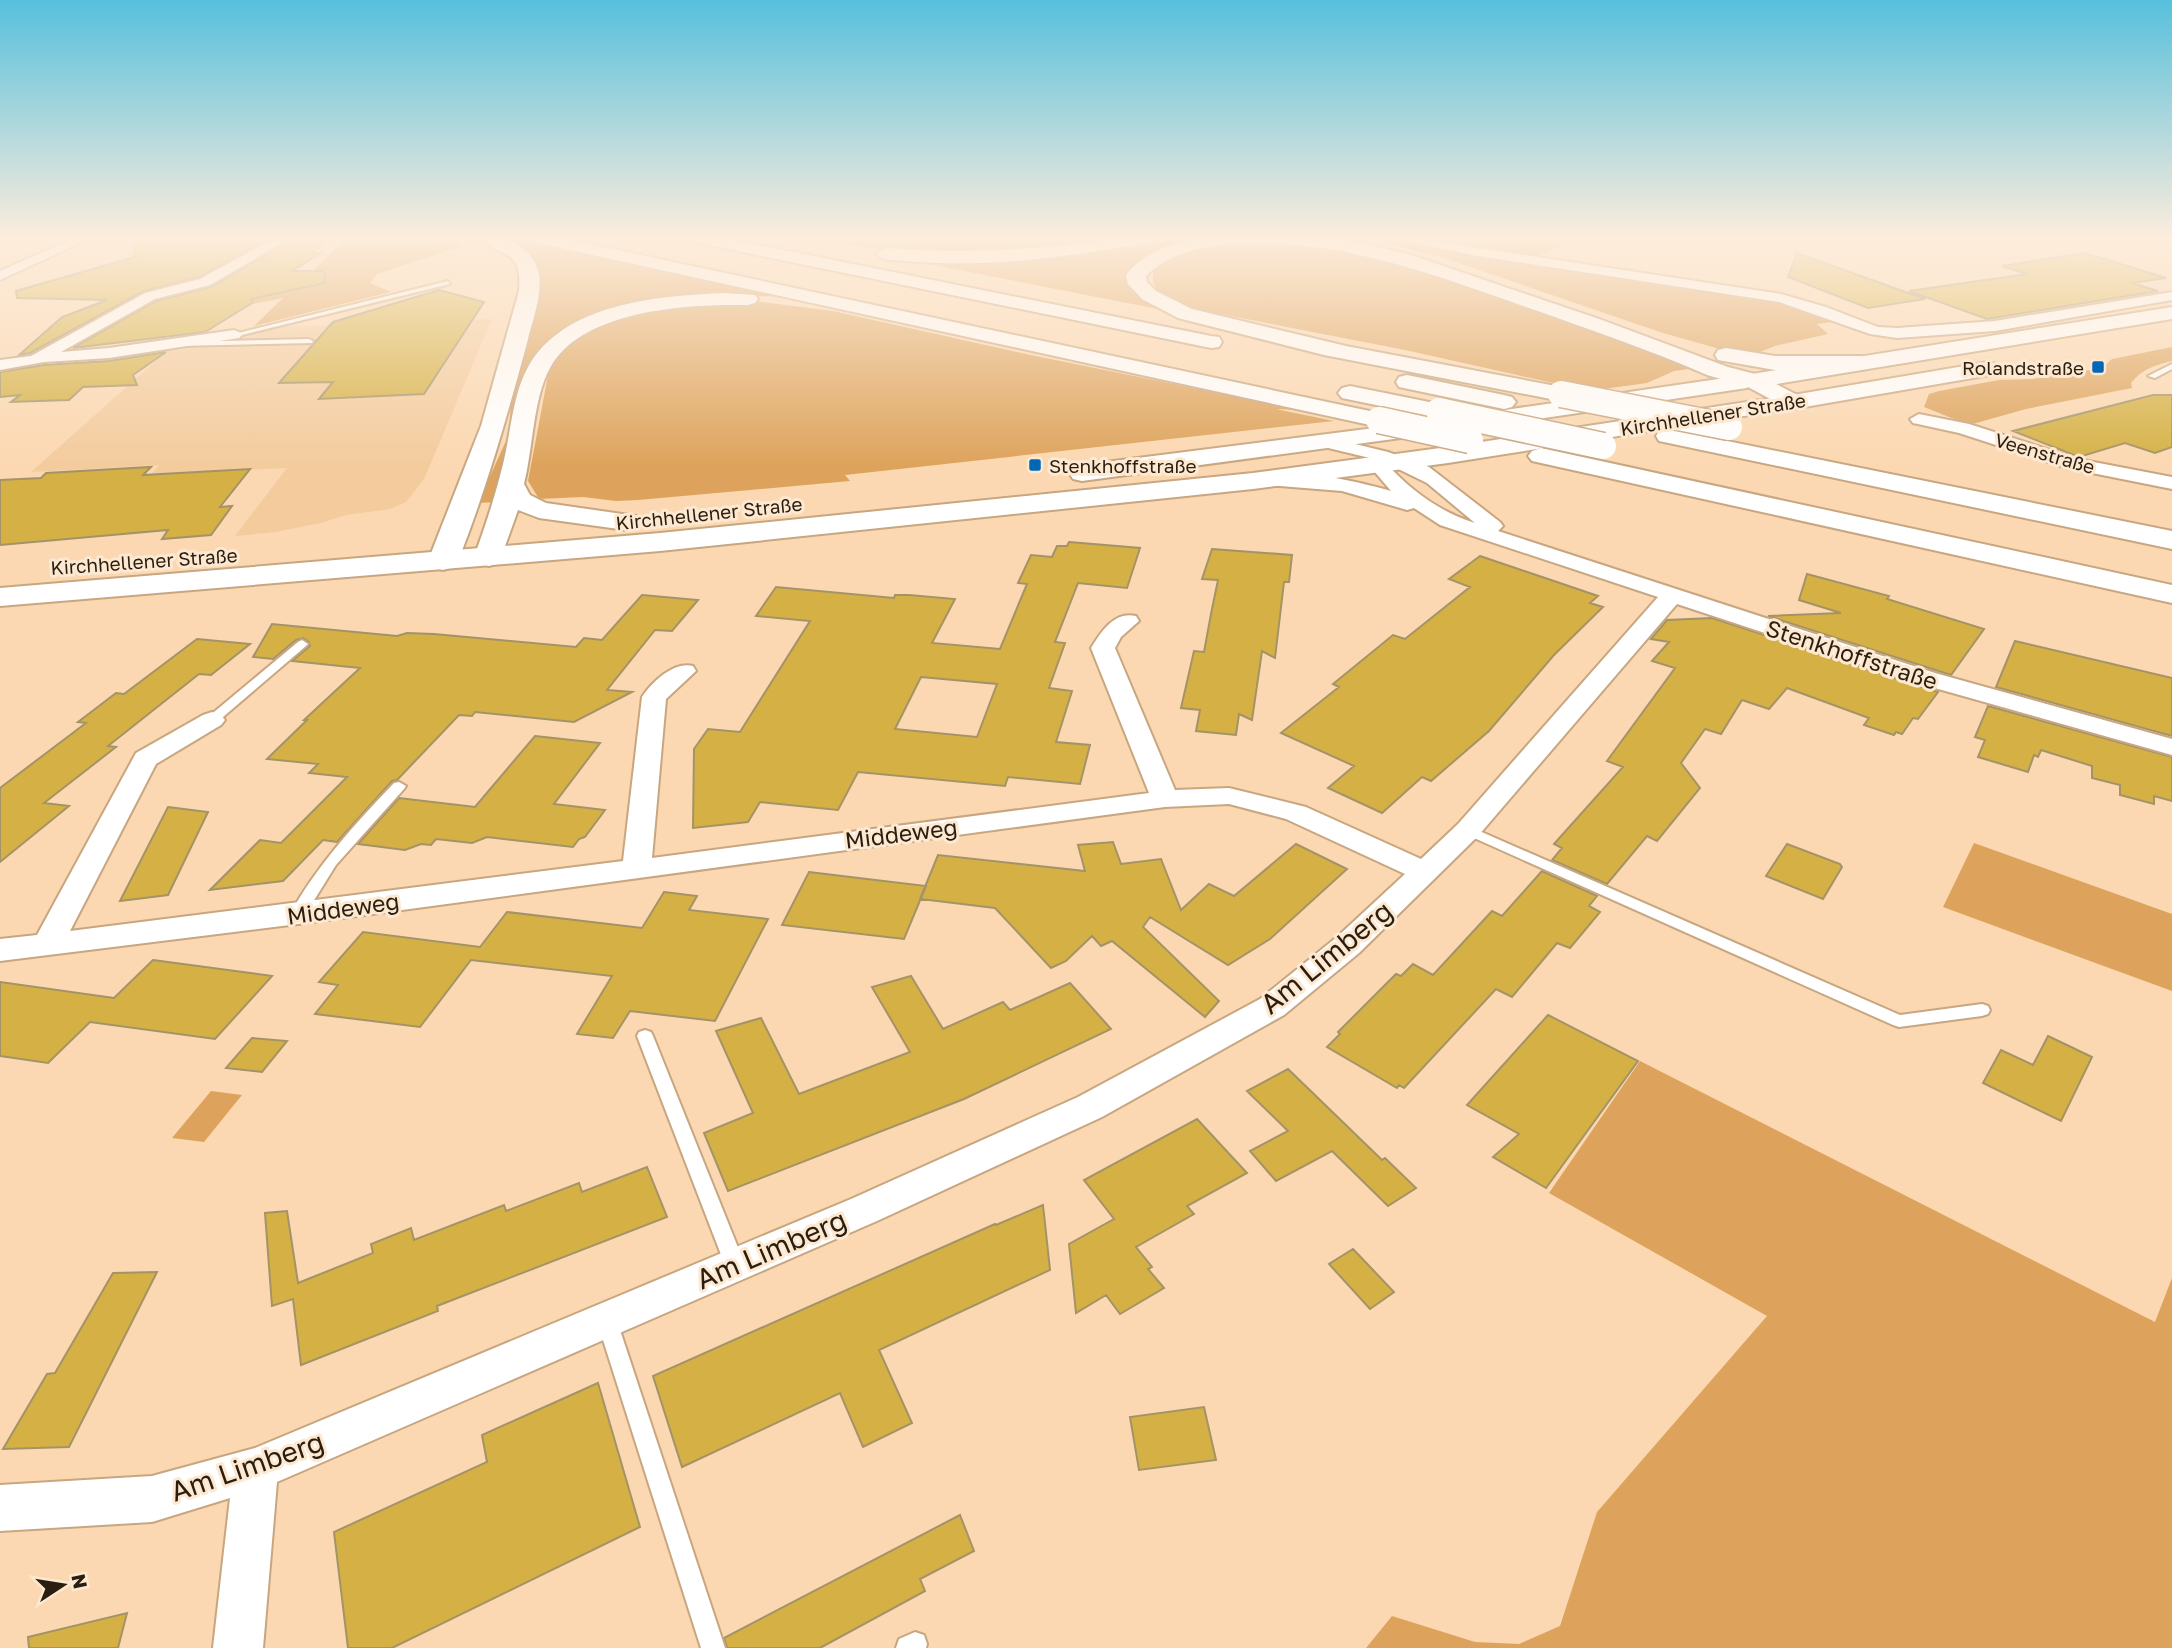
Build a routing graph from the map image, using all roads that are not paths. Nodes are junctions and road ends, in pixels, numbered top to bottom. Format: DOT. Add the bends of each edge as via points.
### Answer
graph roads {
  1 [pos="120,313"];
  2 [pos="325,313"];
  3 [pos="524,313"];
  4 [pos="631,313"];
  5 [pos="855,313"];
  6 [pos="882,313"];
  7 [pos="972,313"];
  8 [pos="1068,313"];
  9 [pos="1147,313"];
  10 [pos="1183,313"];
  11 [pos="1562,313"];
  12 [pos="1591,313"];
  13 [pos="1828,313"];
  14 [pos="2072,313"];
  15 [pos="2172,313"];
  16 [pos="937,325"];
  17 [pos="234,335"];
  18 [pos="309,341"];
  19 [pos="175,344"];
  20 [pos="1696,349"];
  21 [pos="1349,353"];
  22 [pos="35,360"];
  23 [pos="1860,363"];
  24 [pos="0,365"];
  25 [pos="2004,366"];
  26 [pos="2172,366"];
  27 [pos="2152,376"];
  28 [pos="1297,381"];
  29 [pos="1752,381"];
  30 [pos="1324,387"];
  31 [pos="1793,402"];
  32 [pos="1919,419"];
  33 [pos="1430,425"];
  34 [pos="1326,442"];
  35 [pos="1448,455"];
  36 [pos="1384,460"];
  37 [pos="1252,481"];
  38 [pos="2172,483"];
  39 [pos="1440,484"];
  40 [pos="512,485"];
  41 [pos="2060,492"];
  42 [pos="1447,521"];
  43 [pos="626,522"];
  44 [pos="2172,540"];
  45 [pos="493,545"];
  46 [pos="449,549"];
  47 [pos="1536,549"];
  48 [pos="2104,552"];
  49 [pos="0,572"];
  50 [pos="2172,594"];
  51 [pos="1672,595"];
  52 [pos="0,597"];
  53 [pos="1128,621"];
  54 [pos="302,644"];
  55 [pos="684,671"];
  56 [pos="212,720"];
  57 [pos="2172,747"];
  58 [pos="399,786"];
  59 [pos="1165,799"];
  60 [pos="1468,831"];
  61 [pos="637,867"];
  62 [pos="1425,872"];
  63 [pos="299,914"];
  64 [pos="48,944"];
  65 [pos="0,950"];
  66 [pos="1982,1010"];
  67 [pos="645,1036"];
  68 [pos="735,1265"];
  69 [pos="606,1320"];
  70 [pos="256,1469"];
  71 [pos="0,1508"];
  72 [pos="238,1648"];
  73 [pos="713,1648"];
  1 -- 22 [label="street"];
  2 -- 17 [label="lane"];
  3 -- 46 [label="main road" via="496,424"];
  4 -- 40 [label="main road" via="598,321 552,348 539,367"];
  5 -- 16 [label="main road"];
  6 -- 16 [label="main road"];
  7 -- 28 [label="main road"];
  8 -- 44 [label="main road"];
  9 -- 21 [label="main road"];
  10 -- 21 [label="main road"];
  11 -- 29 [label="main road"];
  12 -- 20 [label="main road"];
  13 -- 14 [label="street" via="1875,331 1897,333 1995,326"];
  15 -- 23 [label="main road, Kirchhellener Straße"];
  16 -- 50 [label="main road, bridge"];
  17 -- 19 [label="street"];
  18 -- 19 [label="lane"];
  19 -- 22 [label="street"];
  20 -- 23 [label="main road" via="1775,363"];
  20 -- 29 [label="main road" via="1737,366"];
  21 -- 41 [label="main road, bridge"];
  22 -- 24 [label="street"];
  23 -- 29 [label="main road, Kirchhellener Straße"];
  25 -- 31 [label="main road, Kirchhellener Straße"];
  26 -- 27 [label="lane"];
  29 -- 31 [label="main road"];
  29 -- 33 [label="main road, Kirchhellener Straße"];
  30 -- 33 [label="main road"];
  31 -- 35 [label="main road, Kirchhellener Straße"];
  32 -- 38 [label="street, Veenstraße" via="1963,428 2074,464"];
  33 -- 34 [label="main road, Kirchhellener Straße"];
  33 -- 36 [label="main road, Kirchhellener Straße" via="1386,445"];
  33 -- 48 [label="main road, bridge" via="1603,446"];
  34 -- 36 [label="street, Stenkhoffstraße"];
  34 -- 43 [label="main road, Kirchhellener Straße" via="959,488"];
  35 -- 36 [label="main road, Kirchhellener Straße"];
  35 -- 39 [label="street"];
  36 -- 37 [label="main road, Kirchhellener Straße"];
  36 -- 39 [label="street, Stenkhoffstraße"];
  36 -- 42 [label="street, Stenkhoffstraße" via="1398,488"];
  37 -- 42 [label="street, Kirchhellener Straße" via="1350,485"];
  37 -- 45 [label="main road, Kirchhellener Straße" via="677,541"];
  39 -- 47 [label="street, Stenkhoffstraße" via="1475,517"];
  40 -- 43 [label="main road" via="519,500 539,510"];
  40 -- 45 [label="main road"];
  42 -- 47 [label="street, Stenkhoffstraße"];
  43 -- 45 [label="main road, Kirchhellener Straße"];
  45 -- 46 [label="main road, Kirchhellener Straße"];
  46 -- 49 [label="main road, Kirchhellener Straße"];
  46 -- 52 [label="main road, Kirchhellener Straße"];
  47 -- 51 [label="street, Stenkhoffstraße"];
  51 -- 57 [label="street, Stenkhoffstraße" via="1926,678"];
  51 -- 60 [label="street, Am Limberg"];
  53 -- 59 [label="street" via="1112,633 1103,648"];
  54 -- 56 [label="lane"];
  55 -- 61 [label="street" via="654,697"];
  56 -- 64 [label="street" via="145,759"];
  58 -- 63 [label="lane" via="342,847 312,886"];
  59 -- 61 [label="street, Middeweg"];
  59 -- 62 [label="street, Middeweg" via="1229,796 1296,813"];
  60 -- 62 [label="street, Am Limberg"];
  60 -- 66 [label="lane" via="1899,1021"];
  61 -- 63 [label="street, Middeweg"];
  62 -- 68 [label="street, Am Limberg" via="1348,945 1272,1007 1090,1107"];
  63 -- 64 [label="street, Middeweg"];
  64 -- 65 [label="street, Middeweg"];
  67 -- 68 [label="lane"];
  68 -- 69 [label="street, Am Limberg"];
  69 -- 70 [label="street, Am Limberg"];
  69 -- 73 [label="lane"];
  70 -- 71 [label="street, Am Limberg" via="152,1499"];
  70 -- 72 [label="street"];
}
